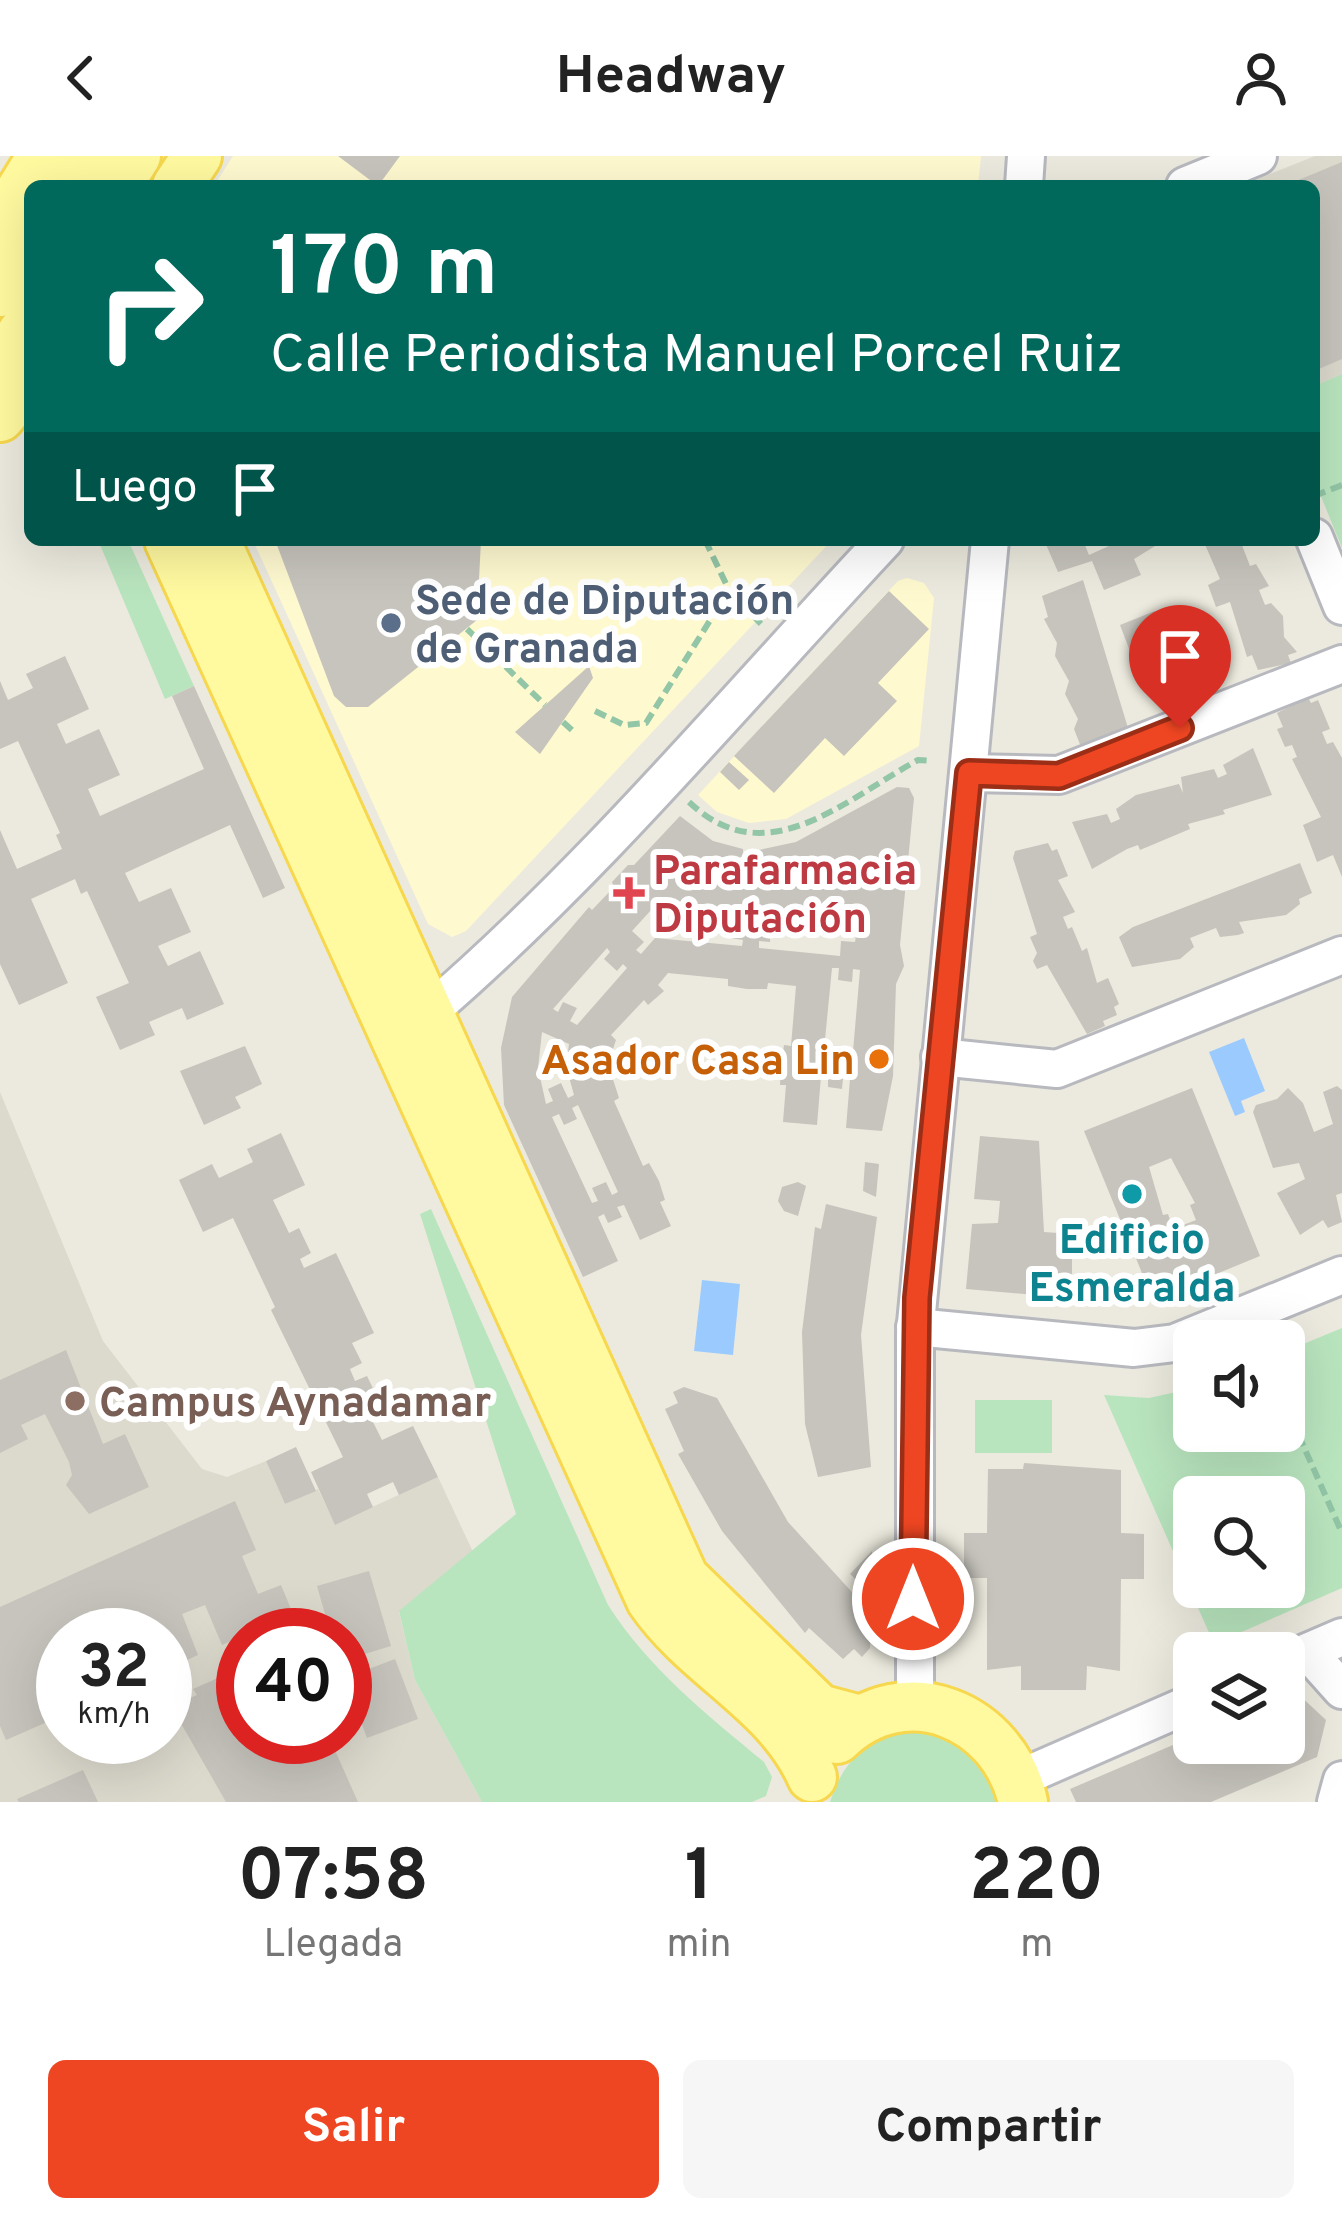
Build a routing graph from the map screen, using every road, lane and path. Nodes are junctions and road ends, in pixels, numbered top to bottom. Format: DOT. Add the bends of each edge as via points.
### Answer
graph roads {
  1 [pos="1258,156"];
  2 [pos="1199,180"];
  3 [pos="24,186"];
  4 [pos="0,224"];
  5 [pos="24,255"];
  6 [pos="0,292"];
  7 [pos="24,330"];
  8 [pos="0,364"];
  9 [pos="24,388"];
  10 [pos="0,417"];
  11 [pos="172,546"];
  12 [pos="217,546"];
  13 [pos="708,546"];
  14 [pos="879,546"];
  15 [pos="988,546"];
  16 [pos="1318,546"];
  17 [pos="729,590"];
  18 [pos="1342,606"];
  19 [pos="762,626"];
  20 [pos="467,629"];
  21 [pos="1342,664"];
  22 [pos="545,705"];
  23 [pos="595,711"];
  24 [pos="563,722"];
  25 [pos="574,732"];
  26 [pos="932,761"];
  27 [pos="969,773"];
  28 [pos="690,804"];
  29 [pos="1342,955"];
  30 [pos="410,1022"];
  31 [pos="940,1057"];
  32 [pos="1342,1275"];
  33 [pos="915,1327"];
  34 [pos="1305,1449"];
  35 [pos="1342,1533"];
  36 [pos="1342,1637"];
  37 [pos="1305,1653"];
  38 [pos="1305,1663"];
  39 [pos="1342,1690"];
  40 [pos="915,1706"];
  41 [pos="1173,1713"];
  42 [pos="860,1720"];
  43 [pos="1342,1780"];
  44 [pos="809,1790"];
  45 [pos="1021,1791"];
  46 [pos="1336,1802"];
  1 -- 2 [label="street"];
  3 -- 4 [label="main road"];
  5 -- 6 [label="main road"];
  7 -- 8 [label="main road"];
  9 -- 10 [label="main road"];
  11 -- 30 [label="main road"];
  12 -- 30 [label="main road"];
  13 -- 17 [label="path"];
  14 -- 30 [label="street" via="479,970"];
  15 -- 27 [label="street"];
  16 -- 18 [label="street"];
  17 -- 19 [label="path"];
  17 -- 23 [label="path" via="646,724 623,725"];
  20 -- 22 [label="path"];
  21 -- 27 [label="street" via="1059,776"];
  24 -- 25 [label="path"];
  26 -- 28 [label="path" via="918,760 777,834 740,835"];
  27 -- 31 [label="street"];
  29 -- 31 [label="street" via="1057,1069"];
  30 -- 42 [label="main road" via="684,1578 819,1709"];
  30 -- 44 [label="main road" via="651,1600 796,1742"];
  31 -- 33 [label="street"];
  32 -- 33 [label="street" via="1175,1343 1134,1348"];
  33 -- 40 [label="street"];
  34 -- 35 [label="path"];
  36 -- 37 [label="street"];
  38 -- 39 [label="street"];
  40 -- 42 [label="main road"];
  40 -- 45 [label="main road" via="975,1724 1007,1756"];
  41 -- 45 [label="street"];
  42 -- 44 [label="main road" via="831,1745"];
  43 -- 46 [label="street"];
}
